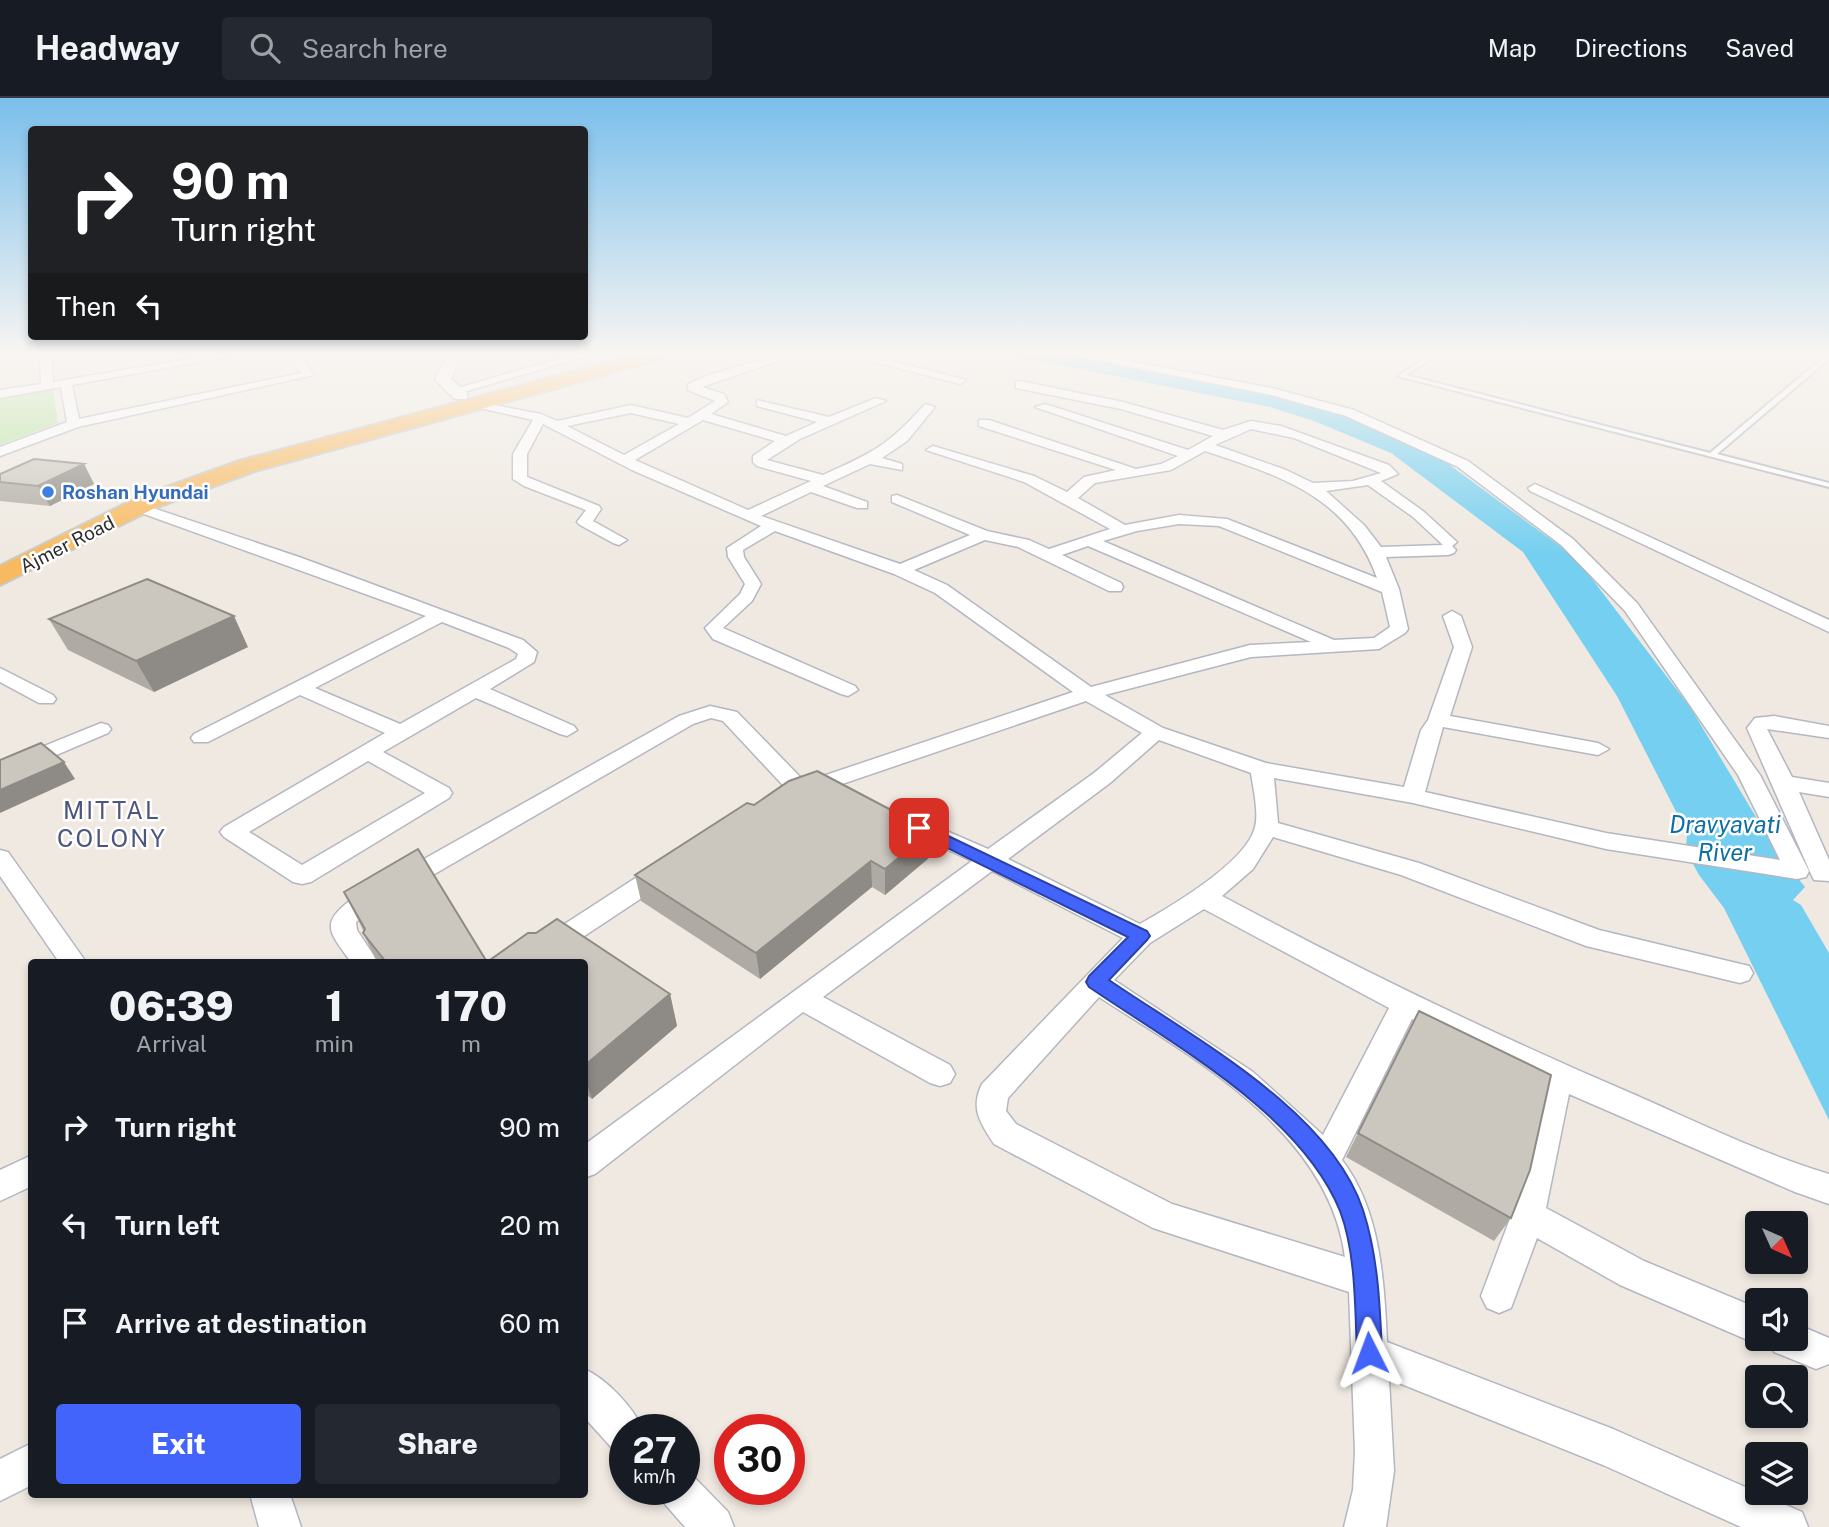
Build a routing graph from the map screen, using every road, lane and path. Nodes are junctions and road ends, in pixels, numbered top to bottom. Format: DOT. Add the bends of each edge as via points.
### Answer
graph roads {
  1 [pos="549,421"];
  2 [pos="85,422"];
  3 [pos="367,422"];
  4 [pos="384,422"];
  5 [pos="384,422"];
  6 [pos="550,422"];
  7 [pos="690,422"];
  8 [pos="706,422"];
  9 [pos="832,422"];
  10 [pos="916,422"];
  11 [pos="1087,422"];
  12 [pos="1179,422"];
  13 [pos="1369,422"];
  14 [pos="1581,422"];
  15 [pos="1751,422"];
  16 [pos="984,423"];
  17 [pos="74,424"];
  18 [pos="1226,435"];
  19 [pos="788,441"];
  20 [pos="1206,447"];
  21 [pos="933,450"];
  22 [pos="0,452"];
  23 [pos="1190,455"];
  24 [pos="1712,455"];
  25 [pos="869,459"];
  26 [pos="625,460"];
  27 [pos="897,467"];
  28 [pos="1140,473"];
  29 [pos="1371,481"];
  30 [pos="814,482"];
  31 [pos="1829,485"];
  32 [pos="1314,487"];
  33 [pos="1535,488"];
  34 [pos="897,499"];
  35 [pos="1069,499"];
  36 [pos="862,506"];
  37 [pos="138,507"];
  38 [pos="748,516"];
  39 [pos="773,525"];
  40 [pos="1125,531"];
  41 [pos="983,535"];
  42 [pos="619,540"];
  43 [pos="1089,541"];
  44 [pos="1376,552"];
  45 [pos="1049,554"];
  46 [pos="0,557"];
  47 [pos="0,568"];
  48 [pos="900,570"];
  49 [pos="0,577"];
  50 [pos="1115,587"];
  51 [pos="1390,589"];
  52 [pos="1452,616"];
  53 [pos="440,617"];
  54 [pos="1829,626"];
  55 [pos="1337,647"];
  56 [pos="0,674"];
  57 [pos="299,688"];
  58 [pos="475,690"];
  59 [pos="848,690"];
  60 [pos="1088,694"];
  61 [pos="46,699"];
  62 [pos="1438,720"];
  63 [pos="101,729"];
  64 [pos="567,730"];
  65 [pos="1156,732"];
  66 [pos="401,733"];
  67 [pos="1829,733"];
  68 [pos="201,738"];
  69 [pos="1598,750"];
  70 [pos="368,752"];
  71 [pos="1262,769"];
  72 [pos="0,772"];
  73 [pos="1749,775"];
  74 [pos="1784,782"];
  75 [pos="812,788"];
  76 [pos="1829,790"];
  77 [pos="1413,796"];
  78 [pos="778,801"];
  79 [pos="859,801"];
  80 [pos="883,811"];
  81 [pos="1267,828"];
  82 [pos="0,858"];
  83 [pos="685,858"];
  84 [pos="991,860"];
  85 [pos="1824,874"];
  86 [pos="1204,898"];
  87 [pos="1141,936"];
  88 [pos="71,959"];
  89 [pos="363,959"];
  90 [pos="531,959"];
  91 [pos="1740,973"];
  92 [pos="1096,982"];
  93 [pos="801,998"];
  94 [pos="1405,1004"];
  95 [pos="940,1074"];
  96 [pos="1558,1077"];
  97 [pos="588,1161"];
  98 [pos="1325,1162"];
  99 [pos="28,1171"];
  100 [pos="0,1186"];
  101 [pos="1829,1189"];
  102 [pos="1528,1216"];
  103 [pos="1366,1281"];
  104 [pos="1499,1296"];
  105 [pos="1745,1321"];
  106 [pos="1369,1353"];
  107 [pos="588,1392"];
  108 [pos="609,1415"];
  109 [pos="28,1464"];
  110 [pos="0,1481"];
  111 [pos="272,1498"];
  112 [pos="693,1505"];
  113 [pos="280,1527"];
  114 [pos="713,1527"];
  115 [pos="1365,1527"];
  116 [pos="1787,1527"];
  1 -- 42 [label="street" via="521,450 516,467 520,479 584,502 594,509 585,522"];
  2 -- 17 [label="street"];
  3 -- 46 [label="highway, Ajmer Road" via="203,465 119,498"];
  4 -- 37 [label="highway, Ajmer Road"];
  5 -- 47 [label="highway" via="177,481"];
  6 -- 26 [label="street"];
  7 -- 26 [label="street"];
  8 -- 19 [label="street"];
  9 -- 19 [label="street"];
  10 -- 25 [label="street" via="902,438"];
  11 -- 23 [label="street"];
  12 -- 18 [label="street"];
  13 -- 73 [label="street" via="1463,464 1567,542 1631,607"];
  14 -- 24 [label="lane"];
  15 -- 24 [label="lane"];
  16 -- 28 [label="street"];
  17 -- 22 [label="street"];
  18 -- 20 [label="street"];
  18 -- 29 [label="street" via="1244,425 1261,426 1346,453 1391,474"];
  19 -- 30 [label="street" via="758,459"];
  20 -- 23 [label="street"];
  20 -- 32 [label="street"];
  21 -- 35 [label="street" via="1029,479"];
  23 -- 28 [label="street"];
  24 -- 31 [label="lane"];
  25 -- 27 [label="street"];
  25 -- 30 [label="street"];
  26 -- 38 [label="street"];
  28 -- 35 [label="street" via="1092,478 1079,484"];
  29 -- 32 [label="street"];
  29 -- 44 [label="street" via="1418,514 1448,546"];
  30 -- 36 [label="street"];
  30 -- 38 [label="street"];
  32 -- 44 [label="street" via="1358,524"];
  33 -- 54 [label="street"];
  34 -- 41 [label="street"];
  35 -- 40 [label="street"];
  37 -- 49 [label="highway, Ajmer Road"];
  37 -- 53 [label="street"];
  38 -- 39 [label="street"];
  39 -- 48 [label="street"];
  39 -- 59 [label="street" via="735,548 753,584 751,592 714,628 719,635"];
  40 -- 43 [label="street"];
  40 -- 51 [label="street" via="1172,519 1199,517 1222,522"];
  41 -- 45 [label="street"];
  41 -- 48 [label="street"];
  43 -- 45 [label="street"];
  43 -- 55 [label="street"];
  44 -- 51 [label="street"];
  45 -- 50 [label="street"];
  48 -- 60 [label="street" via="973,610"];
  51 -- 55 [label="street" via="1399,629 1379,643"];
  52 -- 62 [label="street" via="1463,648"];
  53 -- 57 [label="street"];
  53 -- 58 [label="street" via="528,652 525,662"];
  55 -- 60 [label="street" via="1250,651"];
  56 -- 61 [label="street"];
  57 -- 66 [label="street"];
  57 -- 68 [label="street"];
  58 -- 64 [label="street"];
  58 -- 66 [label="street"];
  60 -- 65 [label="street"];
  60 -- 75 [label="street"];
  62 -- 69 [label="street"];
  62 -- 77 [label="street"];
  63 -- 72 [label="street"];
  65 -- 71 [label="street"];
  65 -- 84 [label="street"];
  66 -- 70 [label="street"];
  67 -- 74 [label="street" via="1762,722 1757,728 1759,737"];
  70 -- 70 [label="street" via="323,779 232,832 302,876 441,793"];
  71 -- 77 [label="street"];
  71 -- 81 [label="street"];
  73 -- 74 [label="street"];
  73 -- 77 [label="street" via="1797,871 1678,854"];
  74 -- 76 [label="street"];
  74 -- 85 [label="street"];
  75 -- 78 [label="street"];
  75 -- 79 [label="street"];
  75 -- 89 [label="street" via="730,716 710,712 686,720 360,906 343,919 344,932"];
  80 -- 84 [label="street"];
  81 -- 86 [label="street" via="1244,863"];
  81 -- 91 [label="street" via="1410,869 1595,939"];
  82 -- 88 [label="street"];
  83 -- 90 [label="street"];
  84 -- 87 [label="street"];
  84 -- 93 [label="street"];
  86 -- 87 [label="street"];
  86 -- 94 [label="street"];
  87 -- 92 [label="street"];
  92 -- 98 [label="street" via="1279,1111"];
  92 -- 103 [label="street" via="993,1093 991,1114 1005,1134 1166,1217"];
  93 -- 95 [label="street"];
  93 -- 97 [label="street"];
  94 -- 96 [label="street"];
  94 -- 98 [label="street"];
  96 -- 101 [label="street"];
  96 -- 102 [label="street"];
  98 -- 103 [label="street" via="1351,1210"];
  99 -- 100 [label="street"];
  102 -- 104 [label="street"];
  102 -- 105 [label="street" via="1632,1273"];
  103 -- 106 [label="street"];
  106 -- 115 [label="street" via="1374,1498"];
  106 -- 116 [label="street" via="1613,1449"];
  107 -- 108 [label="street"];
  109 -- 110 [label="street"];
  111 -- 113 [label="street"];
  112 -- 114 [label="street"];
}
